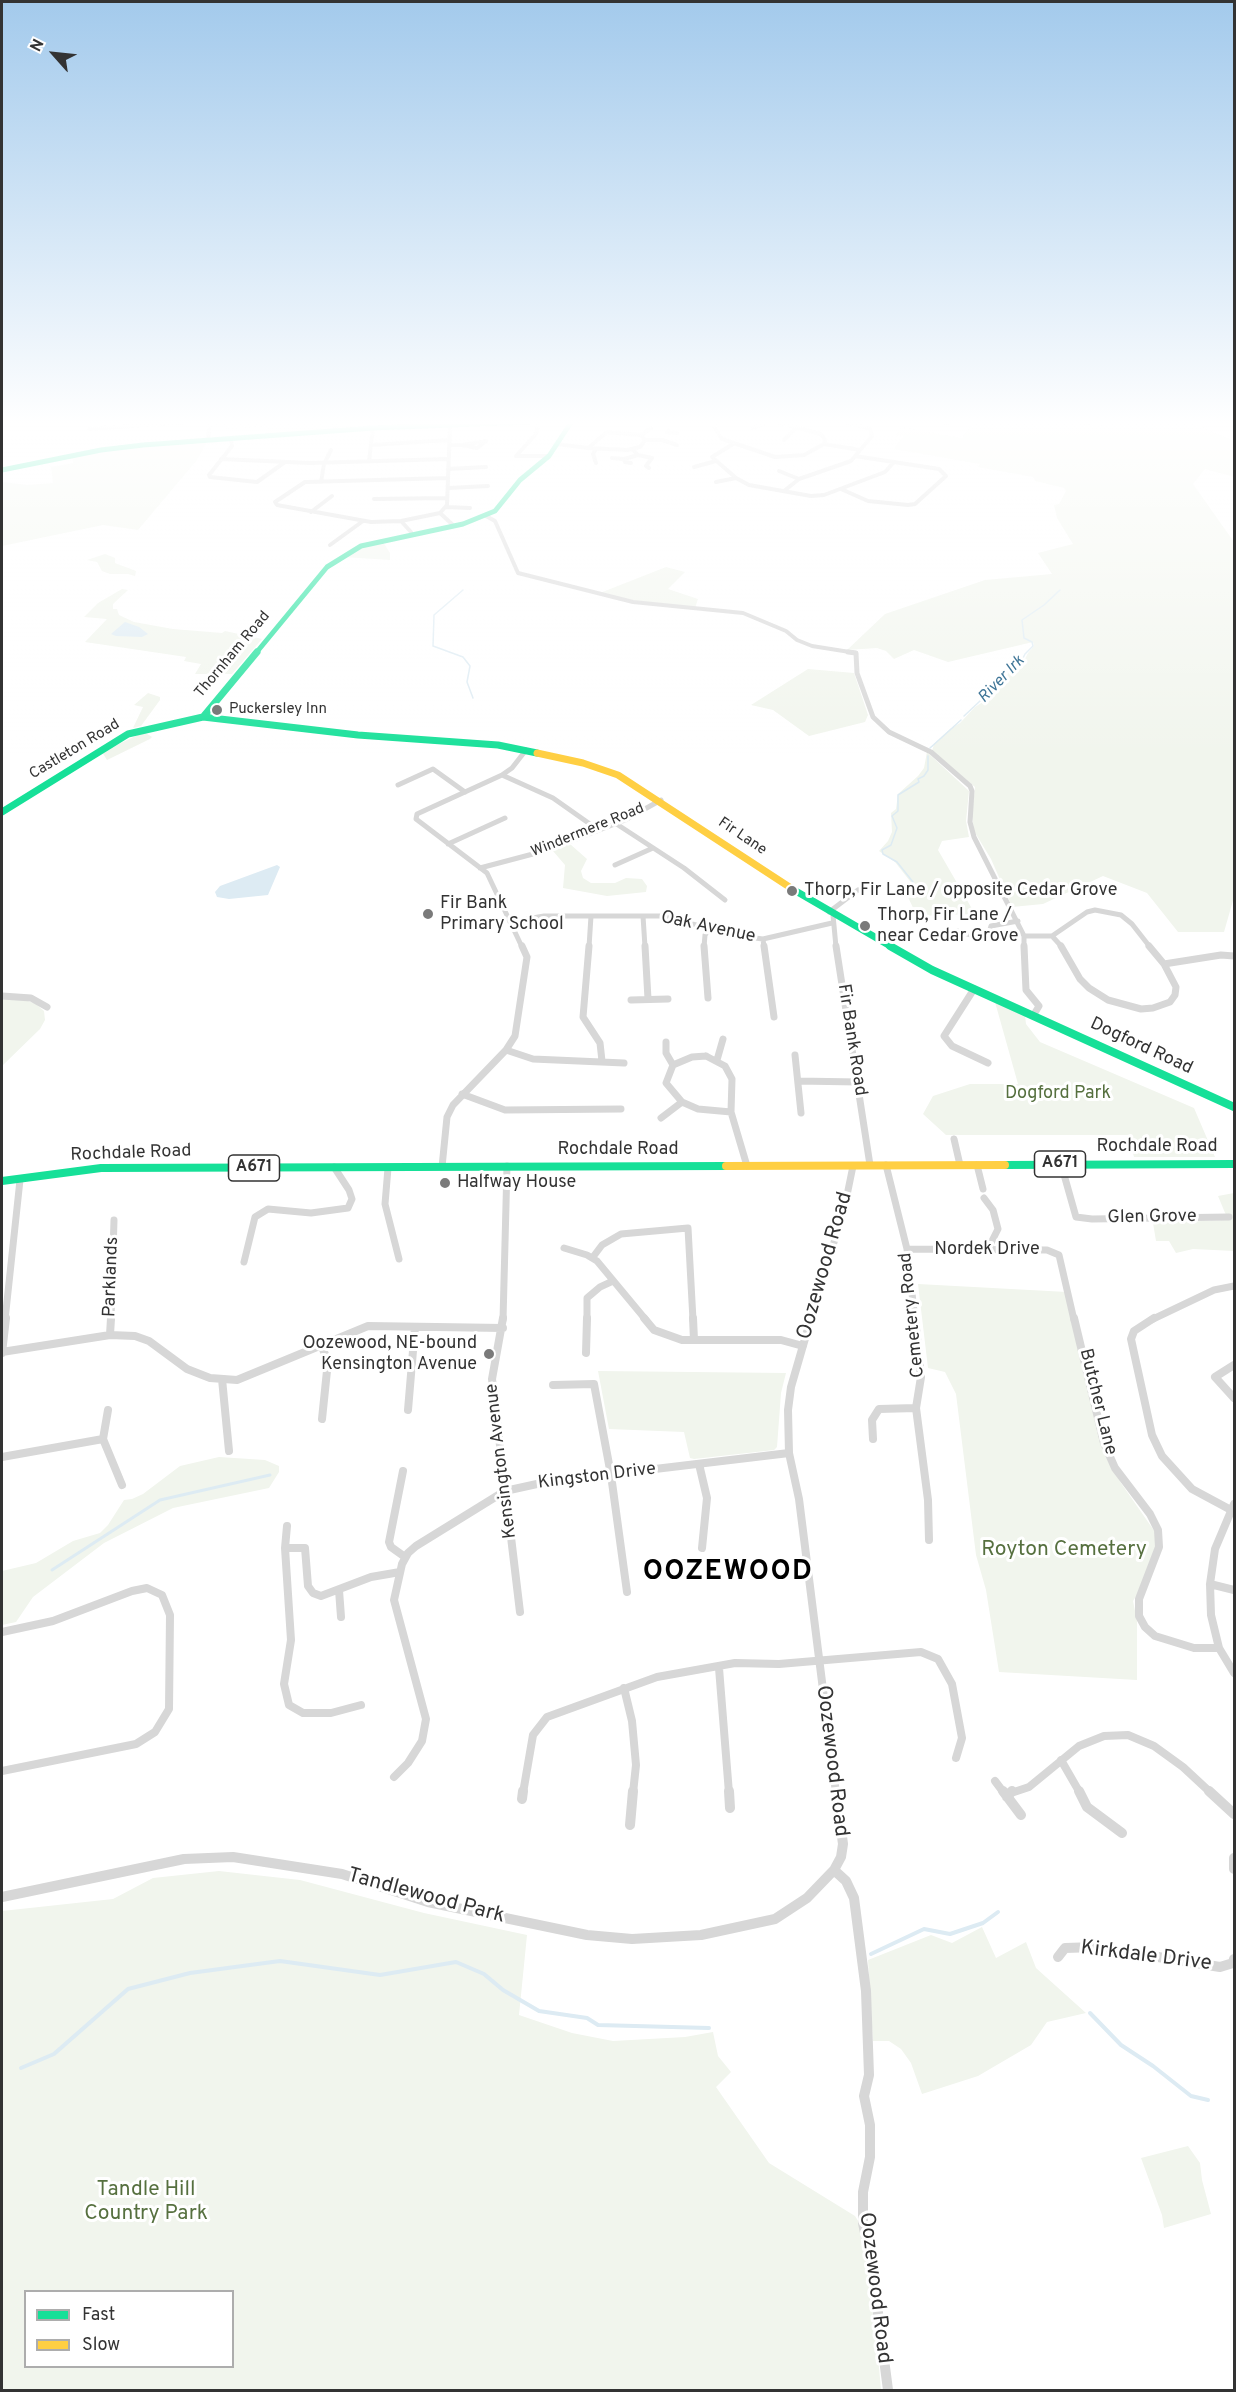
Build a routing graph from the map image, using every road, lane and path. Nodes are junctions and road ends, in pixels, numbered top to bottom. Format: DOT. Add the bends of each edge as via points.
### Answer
graph roads {
  1 [pos="347,533"];
  2 [pos="423,533"];
  3 [pos="500,533"];
  4 [pos="330,545"];
  5 [pos="203,717"];
  6 [pos="416,737"];
  7 [pos="526,750"];
  8 [pos="502,775"];
  9 [pos="398,785"];
  10 [pos="465,792"];
  11 [pos="661,800"];
  12 [pos="2,812"];
  13 [pos="505,818"];
  14 [pos="615,824"];
  15 [pos="597,829"];
  16 [pos="448,844"];
  17 [pos="653,849"];
  18 [pos="615,865"];
  19 [pos="480,868"];
  20 [pos="858,890"];
  21 [pos="725,900"];
  22 [pos="591,916"];
  23 [pos="643,916"];
  24 [pos="831,917"];
  25 [pos="1018,921"];
  26 [pos="510,922"];
  27 [pos="710,928"];
  28 [pos="958,931"];
  29 [pos="1024,936"];
  30 [pos="1052,936"];
  31 [pos="763,939"];
  32 [pos="1234,956"];
  33 [pos="1164,964"];
  34 [pos="974,989"];
  35 [pos="2,996"];
  36 [pos="708,998"];
  37 [pos="648,999"];
  38 [pos="668,999"];
  39 [pos="631,1000"];
  40 [pos="47,1007"];
  41 [pos="1034,1016"];
  42 [pos="774,1017"];
  43 [pos="723,1039"];
  44 [pos="666,1042"];
  45 [pos="506,1050"];
  46 [pos="795,1055"];
  47 [pos="717,1059"];
  48 [pos="602,1061"];
  49 [pos="624,1063"];
  50 [pos="988,1063"];
  51 [pos="673,1065"];
  52 [pos="798,1081"];
  53 [pos="858,1082"];
  54 [pos="462,1094"];
  55 [pos="682,1102"];
  56 [pos="1234,1107"];
  57 [pos="621,1109"];
  58 [pos="731,1112"];
  59 [pos="801,1113"];
  60 [pos="662,1118"];
  61 [pos="954,1139"];
  62 [pos="1061,1164"];
  63 [pos="1234,1164"];
  64 [pos="870,1165"];
  65 [pos="886,1165"];
  66 [pos="960,1165"];
  67 [pos="977,1165"];
  68 [pos="507,1166"];
  69 [pos="747,1166"];
  70 [pos="853,1166"];
  71 [pos="334,1167"];
  72 [pos="442,1167"];
  73 [pos="388,1168"];
  74 [pos="20,1179"];
  75 [pos="2,1181"];
  76 [pos="1229,1217"];
  77 [pos="114,1220"];
  78 [pos="564,1248"];
  79 [pos="907,1249"];
  80 [pos="988,1249"];
  81 [pos="593,1257"];
  82 [pos="399,1259"];
  83 [pos="1061,1260"];
  84 [pos="244,1262"];
  85 [pos="613,1281"];
  86 [pos="1234,1286"];
  87 [pos="415,1327"];
  88 [pos="502,1328"];
  89 [pos="110,1335"];
  90 [pos="694,1340"];
  91 [pos="321,1345"];
  92 [pos="803,1346"];
  93 [pos="2,1353"];
  94 [pos="586,1353"];
  95 [pos="1234,1365"];
  96 [pos="222,1379"];
  97 [pos="553,1385"];
  98 [pos="1234,1398"];
  99 [pos="916,1408"];
  100 [pos="108,1410"];
  101 [pos="408,1410"];
  102 [pos="322,1419"];
  103 [pos="103,1439"];
  104 [pos="873,1439"];
  105 [pos="229,1451"];
  106 [pos="789,1453"];
  107 [pos="2,1457"];
  108 [pos="699,1464"];
  109 [pos="403,1471"];
  110 [pos="611,1475"];
  111 [pos="122,1485"];
  112 [pos="505,1491"];
  113 [pos="1233,1507"];
  114 [pos="287,1526"];
  115 [pos="929,1539"];
  116 [pos="285,1548"];
  117 [pos="702,1548"];
  118 [pos="405,1557"];
  119 [pos="400,1572"];
  120 [pos="1210,1584"];
  121 [pos="339,1590"];
  122 [pos="1234,1590"];
  123 [pos="627,1592"];
  124 [pos="520,1612"];
  125 [pos="341,1617"];
  126 [pos="2,1632"];
  127 [pos="1218,1648"];
  128 [pos="818,1662"];
  129 [pos="719,1668"];
  130 [pos="1234,1673"];
  131 [pos="624,1689"];
  132 [pos="361,1705"];
  133 [pos="956,1758"];
  134 [pos="1061,1760"];
  135 [pos="2,1771"];
  136 [pos="394,1777"];
  137 [pos="995,1781"];
  138 [pos="1007,1797"];
  139 [pos="522,1799"];
  140 [pos="730,1808"];
  141 [pos="1021,1815"];
  142 [pos="1234,1815"];
  143 [pos="630,1825"];
  144 [pos="1122,1833"];
  145 [pos="1234,1858"];
  146 [pos="1234,1869"];
  147 [pos="834,1870"];
  148 [pos="2,1897"];
  149 [pos="1058,1957"];
  150 [pos="1234,1959"];
  151 [pos="888,2391"];
  1 -- 4 [label="street"];
  2 -- 5 [label="street, Thornham Road" via="361,546 327,567"];
  3 -- 25 [label="street" via="518,573 633,602 743,613 812,646 856,653 857,673 873,717 889,732 931,752 970,786 974,837"];
  5 -- 6 [label="street, Castleton Road" via="358,735"];
  5 -- 12 [label="street, Castleton Road" via="128,734"];
  6 -- 7 [label="street, Fir Lane"];
  7 -- 8 [label="street"];
  7 -- 11 [label="street, Fir Lane" via="600,768"];
  8 -- 10 [label="street"];
  8 -- 15 [label="street" via="553,798"];
  9 -- 10 [label="street" via="433,769"];
  10 -- 16 [label="street" via="417,814 416,819"];
  11 -- 14 [label="street, Windermere Road"];
  11 -- 24 [label="street, Fir Lane"];
  13 -- 16 [label="street"];
  14 -- 15 [label="street, Windermere Road"];
  14 -- 17 [label="street"];
  15 -- 19 [label="street, Windermere Road" via="534,855"];
  16 -- 19 [label="street"];
  17 -- 18 [label="street"];
  17 -- 21 [label="street"];
  19 -- 26 [label="street" via="487,873"];
  20 -- 24 [label="street"];
  22 -- 23 [label="street, Oak Avenue"];
  22 -- 26 [label="street, Oak Avenue" via="533,917"];
  22 -- 48 [label="street" via="583,1017 600,1043"];
  23 -- 27 [label="street, Oak Avenue" via="678,919"];
  23 -- 37 [label="street"];
  24 -- 31 [label="street, Oak Avenue" via="793,933"];
  24 -- 34 [label="street, Fir Lane"];
  24 -- 53 [label="street, Fir Bank Road"];
  25 -- 28 [label="street" via="990,926 988,936 980,938"];
  25 -- 29 [label="street"];
  26 -- 45 [label="street" via="527,957 518,1026"];
  27 -- 31 [label="street, Oak Avenue"];
  27 -- 36 [label="street" via="704,942"];
  29 -- 30 [label="street"];
  29 -- 41 [label="street" via="1026,990 1039,1006"];
  30 -- 33 [label="street" via="1087,912 1113,911 1132,924"];
  30 -- 33 [label="street" via="1089,988 1108,1000 1131,1006 1153,1008 1170,1002 1176,987"];
  31 -- 42 [label="street"];
  32 -- 33 [label="street"];
  34 -- 41 [label="street, Fir Lane"];
  34 -- 50 [label="street" via="944,1036 952,1046"];
  35 -- 40 [label="street" via="31,998"];
  37 -- 38 [label="street"];
  37 -- 39 [label="street"];
  41 -- 56 [label="street, Dogford Road"];
  43 -- 47 [label="street"];
  44 -- 51 [label="street" via="666,1053"];
  45 -- 48 [label="street" via="533,1059"];
  45 -- 54 [label="street"];
  46 -- 52 [label="street"];
  47 -- 51 [label="street" via="692,1057"];
  47 -- 58 [label="street" via="732,1078"];
  48 -- 49 [label="street"];
  51 -- 55 [label="street" via="666,1083"];
  52 -- 53 [label="street"];
  52 -- 59 [label="street"];
  53 -- 64 [label="street, Fir Bank Road"];
  54 -- 57 [label="street" via="505,1110"];
  54 -- 72 [label="street" via="447,1117"];
  55 -- 58 [label="street" via="698,1109"];
  55 -- 60 [label="street"];
  58 -- 69 [label="street"];
  61 -- 66 [label="street"];
  62 -- 63 [label="street, Rochdale Road / A671"];
  62 -- 67 [label="street, Rochdale Road / A671"];
  62 -- 76 [label="street, Glen Grove" via="1076,1217"];
  64 -- 65 [label="street, Rochdale Road / A671"];
  64 -- 70 [label="street, Rochdale Road / A671"];
  65 -- 66 [label="street, Rochdale Road / A671"];
  65 -- 79 [label="street, Cemetery Road"];
  66 -- 67 [label="street, Rochdale Road / A671"];
  67 -- 80 [label="street" via="983,1193 998,1229"];
  68 -- 69 [label="street, Rochdale Road / A671"];
  68 -- 72 [label="street, Rochdale Road / A671"];
  68 -- 88 [label="street, Kensington Avenue"];
  69 -- 70 [label="street, Rochdale Road / A671"];
  70 -- 92 [label="street, Oozewood Road"];
  71 -- 73 [label="street, Rochdale Road / A671"];
  71 -- 74 [label="street, Rochdale Road / A671" via="101,1168"];
  71 -- 84 [label="street" via="349,1190 352,1199 348,1208 311,1213 268,1209 255,1217"];
  72 -- 73 [label="street, Rochdale Road / A671"];
  73 -- 82 [label="street" via="386,1204"];
  74 -- 75 [label="street, Rochdale Road / A671"];
  74 -- 93 [label="street"];
  77 -- 89 [label="street, Parklands"];
  78 -- 81 [label="street"];
  79 -- 80 [label="street, Nordek Drive"];
  79 -- 99 [label="street, Cemetery Road" via="921,1377"];
  80 -- 83 [label="street, Nordek Drive" via="1050,1251"];
  81 -- 85 [label="street"];
  81 -- 90 [label="street" via="602,1245 621,1234 688,1228"];
  83 -- 127 [label="street, Butcher Lane" via="1104,1443 1115,1468 1158,1530 1159,1547 1139,1599 1139,1616 1155,1635 1194,1648"];
  85 -- 90 [label="street" via="654,1330"];
  85 -- 94 [label="street" via="587,1298"];
  86 -- 113 [label="street" via="1214,1290 1142,1324 1131,1339 1152,1435 1162,1456 1192,1489"];
  87 -- 88 [label="street"];
  87 -- 91 [label="street" via="368,1326"];
  87 -- 101 [label="street"];
  88 -- 112 [label="street, Kensington Avenue" via="492,1379"];
  89 -- 93 [label="street"];
  89 -- 96 [label="street" via="150,1341 187,1369"];
  90 -- 92 [label="street" via="781,1340"];
  91 -- 96 [label="street" via="237,1380"];
  91 -- 102 [label="street" via="328,1361"];
  92 -- 106 [label="street, Oozewood Road" via="788,1410"];
  95 -- 98 [label="street" via="1215,1377"];
  96 -- 105 [label="street"];
  97 -- 110 [label="street" via="594,1384"];
  99 -- 104 [label="street" via="879,1409 872,1420"];
  99 -- 115 [label="street, Cemetery Road"];
  100 -- 103 [label="street"];
  103 -- 107 [label="street"];
  103 -- 111 [label="street"];
  106 -- 108 [label="street, Kingston Drive"];
  106 -- 128 [label="street, Oozewood Road" via="799,1499"];
  108 -- 110 [label="street, Kingston Drive"];
  108 -- 117 [label="street" via="707,1498"];
  109 -- 118 [label="street" via="389,1542"];
  110 -- 112 [label="street, Kingston Drive"];
  110 -- 123 [label="street"];
  112 -- 118 [label="street, Kingston Drive" via="416,1546"];
  112 -- 124 [label="street, Kensington Avenue"];
  113 -- 120 [label="street" via="1215,1549"];
  114 -- 116 [label="street"];
  116 -- 121 [label="street" via="304,1548 308,1586 313,1593 321,1596"];
  116 -- 132 [label="street" via="291,1640 284,1684 290,1705 303,1713 331,1713"];
  118 -- 119 [label="street"];
  119 -- 121 [label="street" via="371,1577"];
  119 -- 136 [label="street" via="394,1600 426,1719 422,1742"];
  120 -- 122 [label="street"];
  120 -- 127 [label="street"];
  121 -- 125 [label="street"];
  126 -- 135 [label="street" via="53,1621 140,1589 157,1590 170,1615 169,1709 155,1732 136,1744"];
  127 -- 130 [label="street"];
  128 -- 129 [label="street" via="735,1663"];
  128 -- 133 [label="street" via="921,1652 938,1659 952,1684 962,1738"];
  128 -- 147 [label="street, Oozewood Road" via="843,1844"];
  129 -- 131 [label="street" via="657,1677"];
  129 -- 140 [label="street"];
  131 -- 139 [label="street" via="547,1717 533,1735"];
  131 -- 143 [label="street" via="636,1765"];
  134 -- 138 [label="street" via="1029,1787 1012,1791"];
  134 -- 142 [label="street" via="1079,1746 1104,1736 1128,1735 1154,1746 1183,1767"];
  134 -- 144 [label="street" via="1087,1807"];
  137 -- 138 [label="street"];
  138 -- 141 [label="street"];
  145 -- 146 [label="street"];
  147 -- 148 [label="street, Tandlewood Park" via="807,1898 775,1919 701,1935 632,1939 588,1935 428,1902 342,1874 233,1857 183,1859"];
  147 -- 151 [label="street, Oozewood Road" via="846,1881 854,1898 867,1991 869,2075 864,2096 870,2126 870,2157 863,2192 863,2223"];
  149 -- 150 [label="street, Kirkdale Drive" via="1065,1948 1096,1947 1220,1967"];
}
